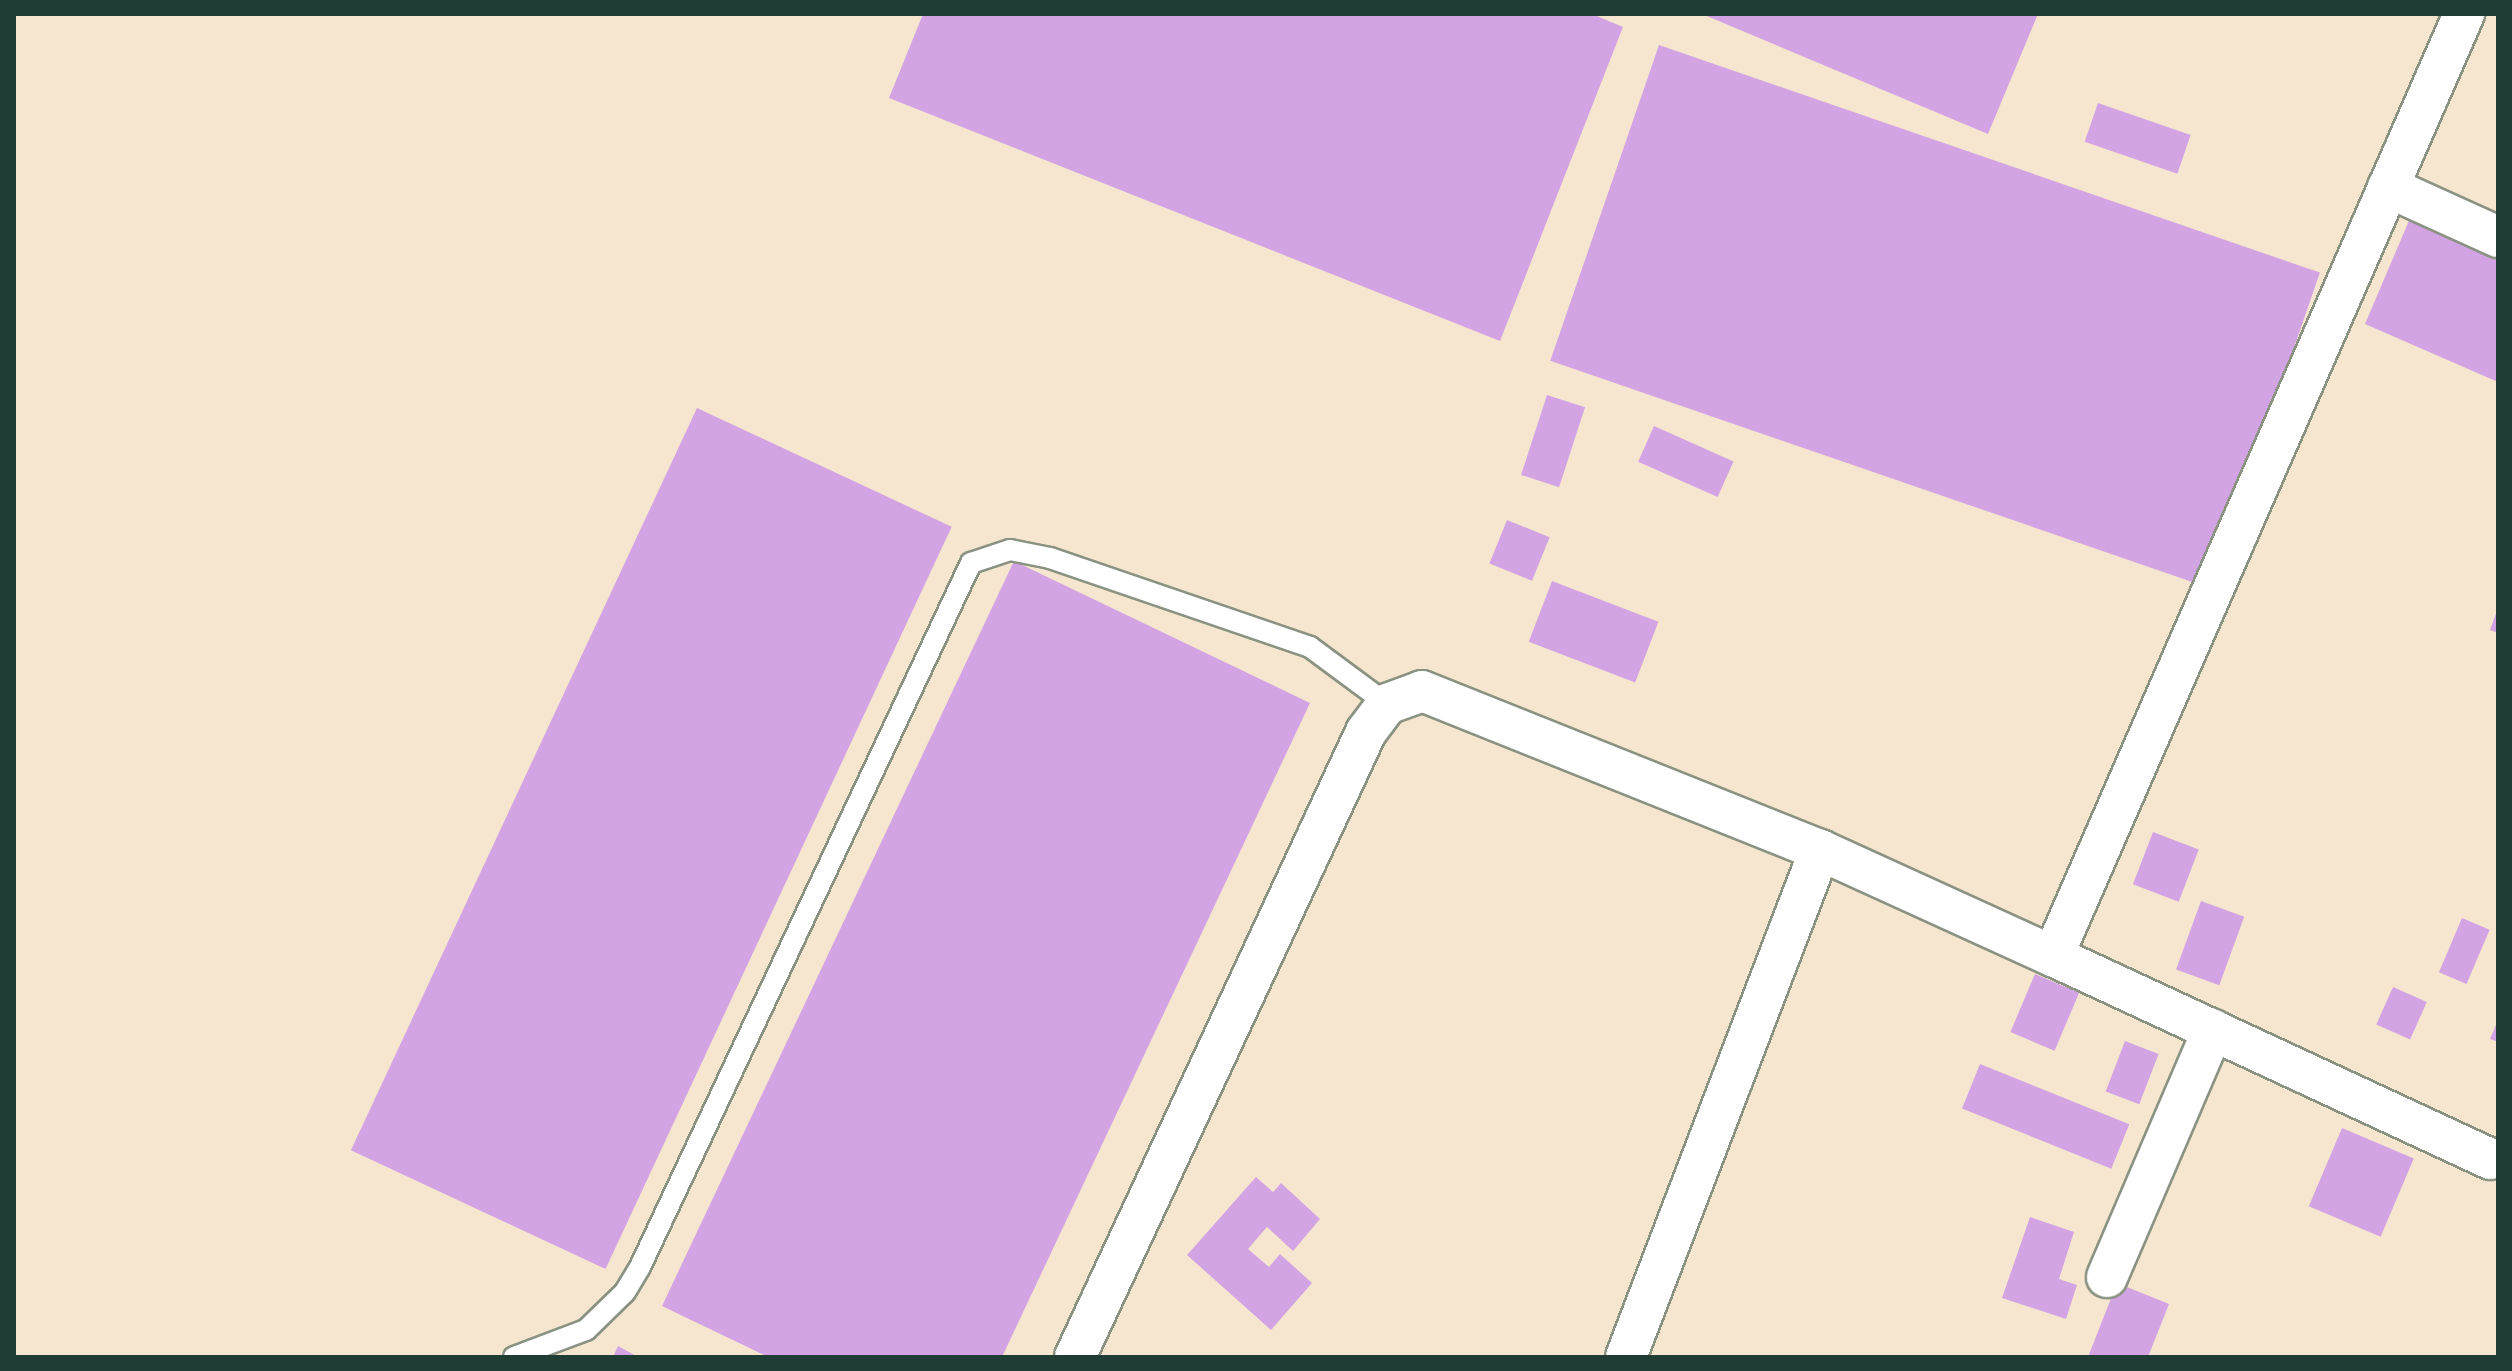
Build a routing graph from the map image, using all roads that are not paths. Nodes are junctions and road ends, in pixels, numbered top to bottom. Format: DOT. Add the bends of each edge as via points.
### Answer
graph roads {
  1 [pos="2464,14"];
  2 [pos="2388,187"];
  3 [pos="2498,237"];
  4 [pos="1387,704"];
  5 [pos="1820,850"];
  6 [pos="2053,956"];
  7 [pos="2213,1030"];
  8 [pos="2490,1159"];
  9 [pos="2107,1277"];
  10 [pos="514,1357"];
  11 [pos="1075,1357"];
  12 [pos="1626,1357"];
  1 -- 2 [label="street"];
  2 -- 3 [label="street"];
  2 -- 6 [label="street"];
  4 -- 5 [label="street" via="1422,691"];
  4 -- 10 [label="lane" via="1310,647 1050,558 1010,550 971,563 640,1267 625,1292 586,1330"];
  4 -- 11 [label="street" via="1366,732"];
  5 -- 6 [label="street"];
  5 -- 12 [label="street"];
  6 -- 7 [label="street"];
  7 -- 8 [label="street"];
  7 -- 9 [label="street"];
}
